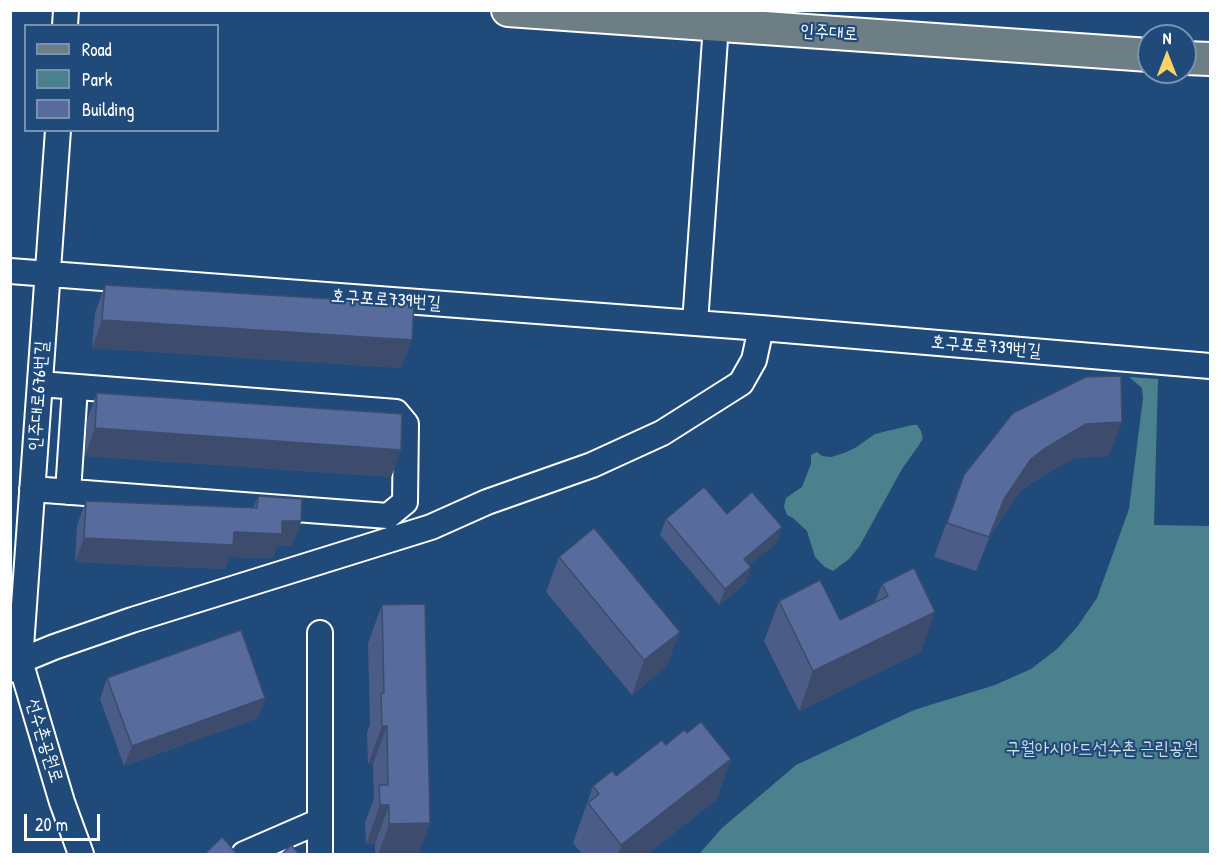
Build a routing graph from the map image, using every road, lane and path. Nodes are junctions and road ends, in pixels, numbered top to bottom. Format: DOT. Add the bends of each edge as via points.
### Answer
graph roads {
  1 [pos="508,10"];
  2 [pos="716,25"];
  3 [pos="1137,54"];
  4 [pos="58,132"];
  5 [pos="10,271"];
  6 [pos="49,274"];
  7 [pos="695,323"];
  8 [pos="761,328"];
  9 [pos="1210,366"];
  10 [pos="40,384"];
  11 [pos="75,387"];
  12 [pos="32,489"];
  13 [pos="69,492"];
  14 [pos="320,633"];
  15 [pos="15,665"];
  16 [pos="320,821"];
  17 [pos="81,855"];
  18 [pos="244,855"];
  19 [pos="320,855"];
  1 -- 2 [label="main road, 인주대로"];
  2 -- 3 [label="main road, 인주대로"];
  2 -- 7 [label="street"];
  4 -- 6 [label="street, 인주대로676번길"];
  5 -- 6 [label="street, 호구포로739번길"];
  6 -- 7 [label="street, 호구포로739번길"];
  6 -- 10 [label="street, 인주대로676번길"];
  7 -- 8 [label="street, 호구포로739번길"];
  8 -- 9 [label="street, 호구포로739번길"];
  8 -- 15 [label="street" via="754,360 741,383 662,433 592,465 431,526 132,620"];
  10 -- 11 [label="street"];
  10 -- 12 [label="street, 인주대로676번길"];
  11 -- 13 [label="street"];
  11 -- 13 [label="street" via="396,412 406,424 405,502 388,516"];
  12 -- 13 [label="street"];
  12 -- 15 [label="street, 인주대로676번길"];
  14 -- 16 [label="street"];
  15 -- 17 [label="street, 선수촌공원로"];
  16 -- 18 [label="street"];
  16 -- 19 [label="street"];
}
